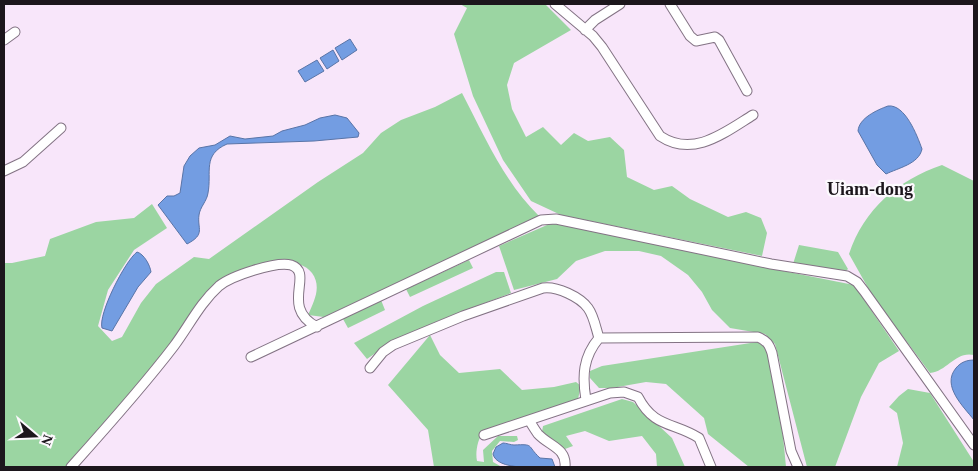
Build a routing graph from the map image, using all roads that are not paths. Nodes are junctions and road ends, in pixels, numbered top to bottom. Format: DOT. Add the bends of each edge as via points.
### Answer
graph roads {
  1 [pos="555,4"];
  2 [pos="620,4"];
  3 [pos="670,4"];
  4 [pos="585,30"];
  5 [pos="15,32"];
  6 [pos="4,40"];
  7 [pos="747,91"];
  8 [pos="753,115"];
  9 [pos="61,128"];
  10 [pos="4,171"];
  11 [pos="317,327"];
  12 [pos="599,338"];
  13 [pos="251,357"];
  14 [pos="370,368"];
  15 [pos="586,400"];
  16 [pos="529,420"];
  17 [pos="484,435"];
  18 [pos="974,445"];
  19 [pos="71,467"];
  20 [pos="564,467"];
  21 [pos="712,467"];
  22 [pos="798,467"];
  1 -- 4 [label="street"];
  2 -- 4 [label="street"];
  3 -- 7 [label="street" via="696,41 715,37 720,40"];
  4 -- 8 [label="street" via="602,47 660,136 670,143 687,145 712,140"];
  5 -- 6 [label="street"];
  9 -- 10 [label="street" via="22,162"];
  11 -- 13 [label="street"];
  11 -- 18 [label="street" via="541,220 556,219 771,264 847,276 864,291"];
  11 -- 19 [label="street" via="306,322 299,311 297,302 302,277 292,266 284,264 238,275 220,284 174,346"];
  12 -- 14 [label="street" via="588,308 579,300 548,287 463,316 393,345 382,352"];
  12 -- 15 [label="street" via="588,356 582,378"];
  12 -- 22 [label="street" via="758,337 764,340 772,354"];
  15 -- 16 [label="street"];
  15 -- 21 [label="street" via="624,392 638,397 654,418 699,438"];
  16 -- 17 [label="street"];
  16 -- 20 [label="street" via="537,433 561,451 566,459"];
}
